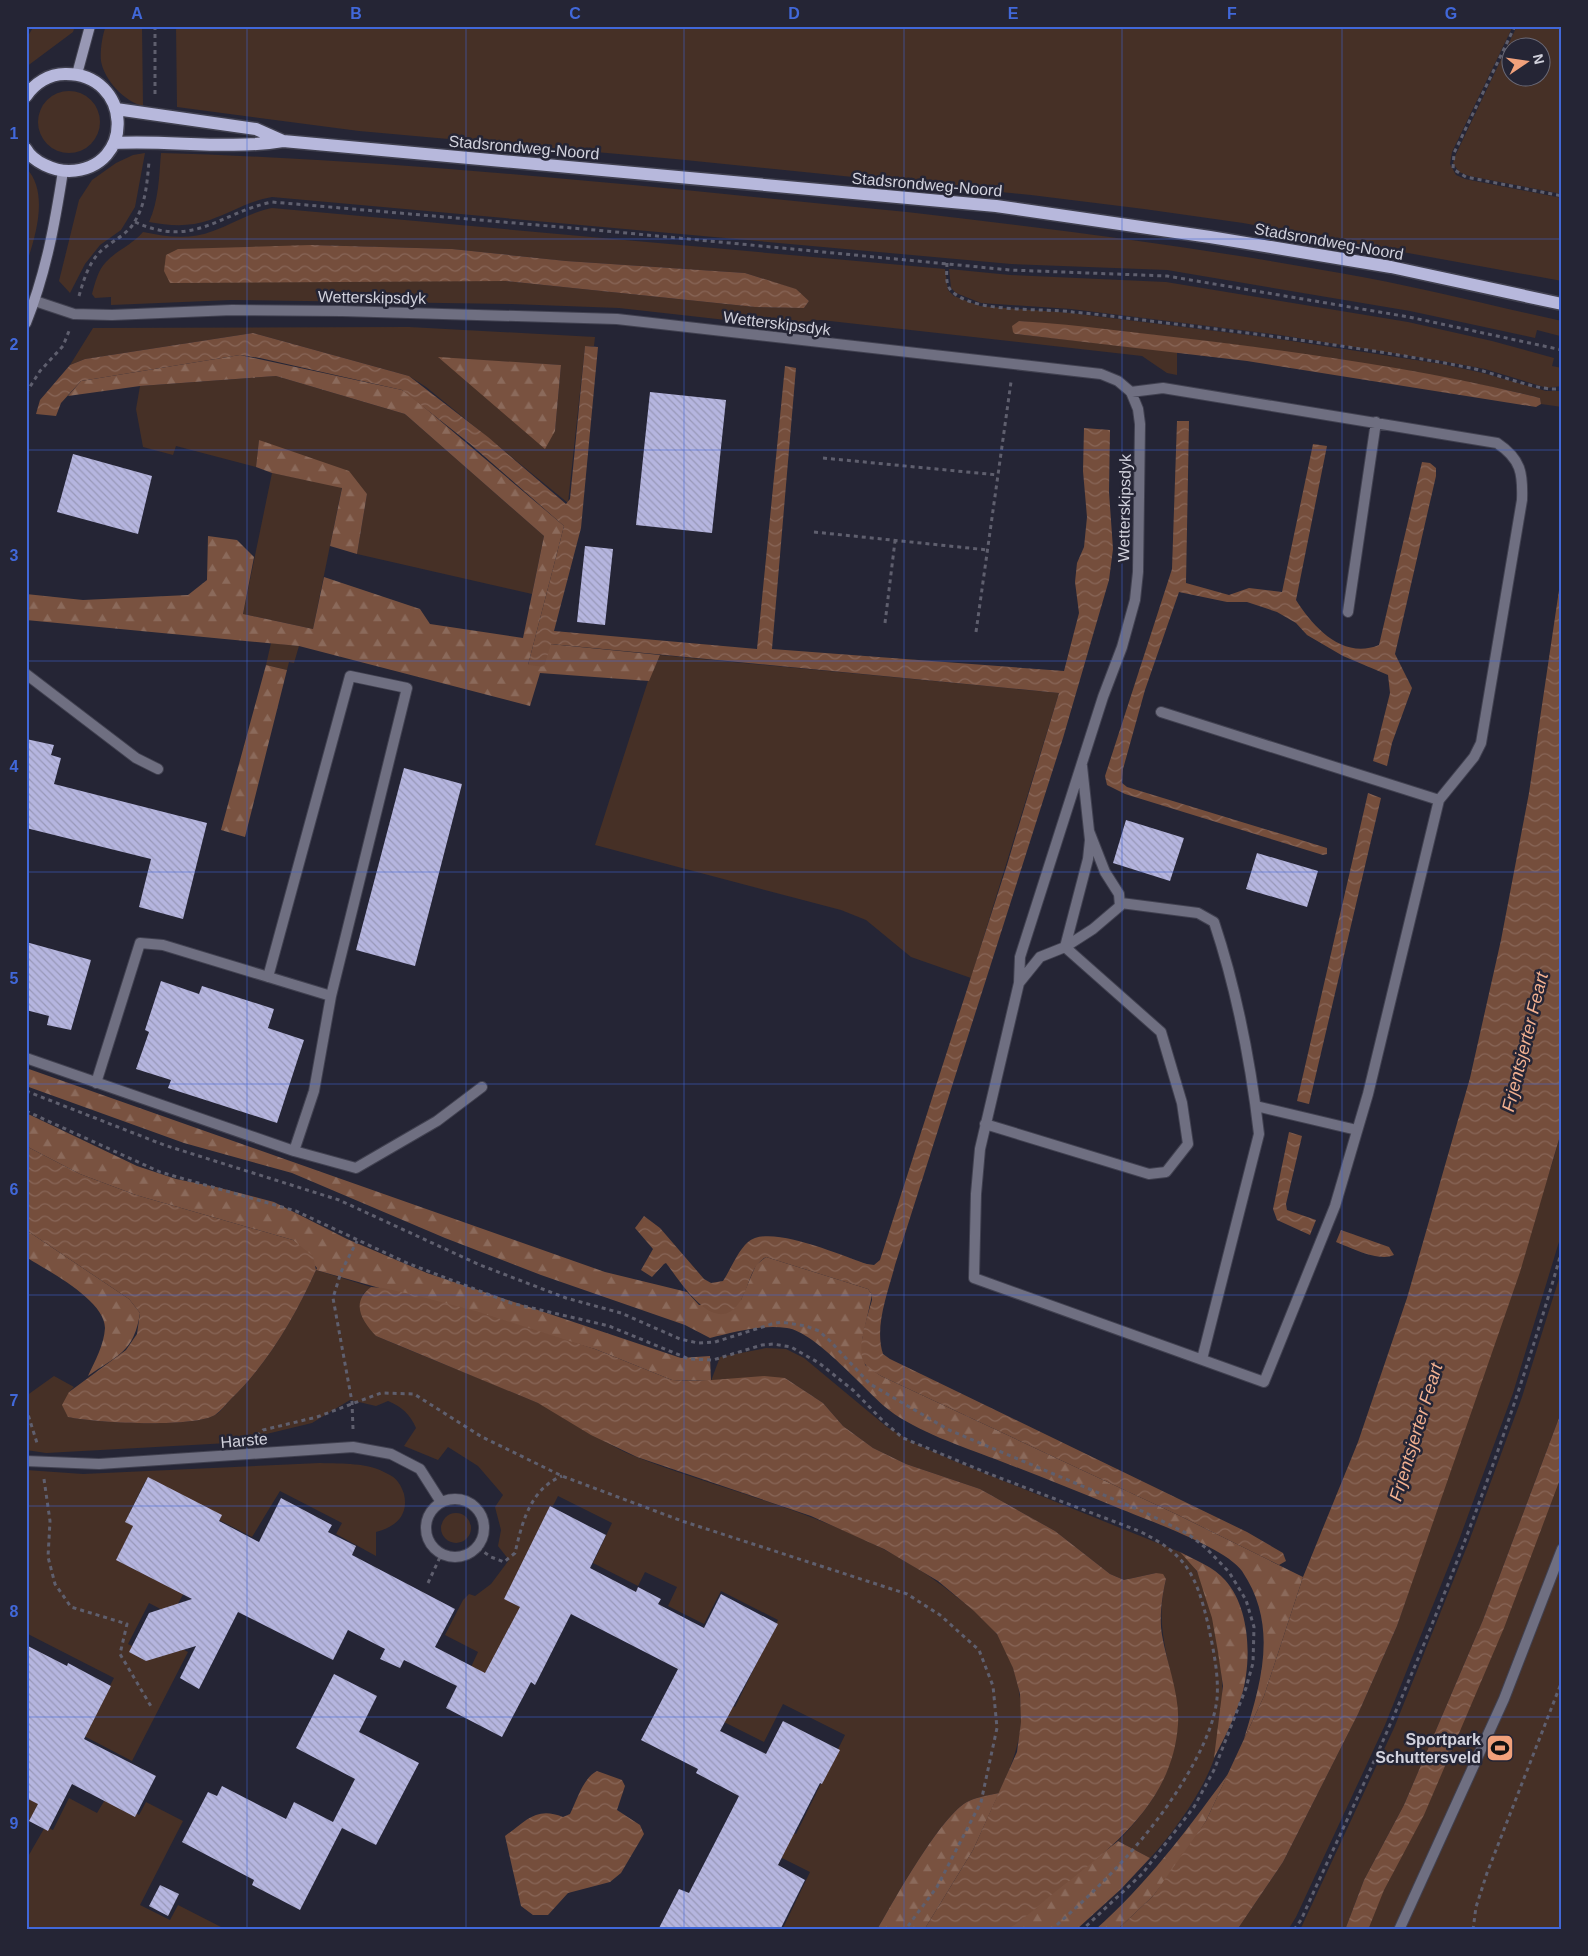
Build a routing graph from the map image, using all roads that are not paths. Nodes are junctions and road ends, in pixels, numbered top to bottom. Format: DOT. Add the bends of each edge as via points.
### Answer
graph roads {
  1 [pos="90,26"];
  2 [pos="77,74"];
  3 [pos="27,95"];
  4 [pos="116,109"];
  5 [pos="283,141"];
  6 [pos="115,144"];
  7 [pos="26,149"];
  8 [pos="63,171"];
  9 [pos="35,300"];
  10 [pos="1562,304"];
  11 [pos="26,323"];
  12 [pos="1131,392"];
  13 [pos="1376,422"];
  14 [pos="1348,612"];
  15 [pos="26,674"];
  16 [pos="1161,712"];
  17 [pos="1082,763"];
  18 [pos="158,769"];
  19 [pos="1439,800"];
  20 [pos="1089,831"];
  21 [pos="1121,903"];
  22 [pos="1065,947"];
  23 [pos="268,977"];
  24 [pos="1019,983"];
  25 [pos="331,996"];
  26 [pos="26,1058"];
  27 [pos="96,1083"];
  28 [pos="482,1087"];
  29 [pos="1256,1106"];
  30 [pos="985,1124"];
  31 [pos="1357,1130"];
  32 [pos="294,1151"];
  33 [pos="1202,1360"];
  34 [pos="26,1461"];
  35 [pos="442,1502"];
  36 [pos="1562,1549"];
  37 [pos="1399,1930"];
  1 -- 2 [label="street"];
  2 -- 3 [label="main road" via="48,77"];
  2 -- 4 [label="main road" via="101,86"];
  4 -- 5 [label="main road, Stadsrondweg-Noord" via="256,129"];
  4 -- 6 [label="main road" via="118,127"];
  5 -- 6 [label="main road, Stadsrondweg-Noord" via="253,146 152,141"];
  5 -- 10 [label="main road, Stadsrondweg-Noord" via="996,206 1391,267"];
  6 -- 8 [label="main road" via="97,164"];
  7 -- 8 [label="main road" via="48,167"];
  8 -- 9 [label="street" via="54,232"];
  9 -- 11 [label="street"];
  9 -- 12 [label="street, Wetterskipsdyk" via="74,314 232,310 616,319 1100,374 1118,381"];
  12 -- 13 [label="street" via="1163,388"];
  12 -- 17 [label="street, Wetterskipsdyk" via="1140,424 1135,600"];
  13 -- 14 [label="street"];
  13 -- 19 [label="street" via="1497,443 1509,451 1523,476 1522,500 1481,743 1474,758"];
  15 -- 18 [label="street" via="136,758"];
  16 -- 19 [label="street"];
  17 -- 20 [label="street"];
  17 -- 24 [label="street, Wetterskipsdyk" via="1020,957"];
  19 -- 31 [label="street"];
  20 -- 21 [label="street"];
  20 -- 22 [label="street" via="1088,859"];
  21 -- 22 [label="street" via="1111,915"];
  21 -- 29 [label="street" via="1198,913 1214,922 1227,962"];
  22 -- 24 [label="street" via="1040,957"];
  22 -- 30 [label="street" via="1161,1032 1182,1103 1188,1144 1166,1172 1149,1174"];
  23 -- 25 [label="street"];
  23 -- 25 [label="street" via="350,676 408,688"];
  23 -- 27 [label="street" via="163,945 140,943"];
  24 -- 30 [label="street"];
  25 -- 32 [label="street" via="314,1091"];
  26 -- 27 [label="street"];
  27 -- 32 [label="street"];
  28 -- 32 [label="street" via="438,1121 356,1168"];
  29 -- 31 [label="street"];
  29 -- 33 [label="street" via="1259,1134"];
  30 -- 33 [label="street" via="976,1174 974,1278"];
  31 -- 33 [label="street" via="1335,1206 1264,1382"];
  34 -- 35 [label="street, Harste" via="99,1464 353,1447 392,1454 420,1469"];
  35 -- 35 [label="street" via="433,1508 426,1527 432,1546 441,1555 460,1557 470,1554 483,1539 485,1529 479,1510 462,1499"];
  36 -- 37 [label="street" via="1504,1699"];
}
